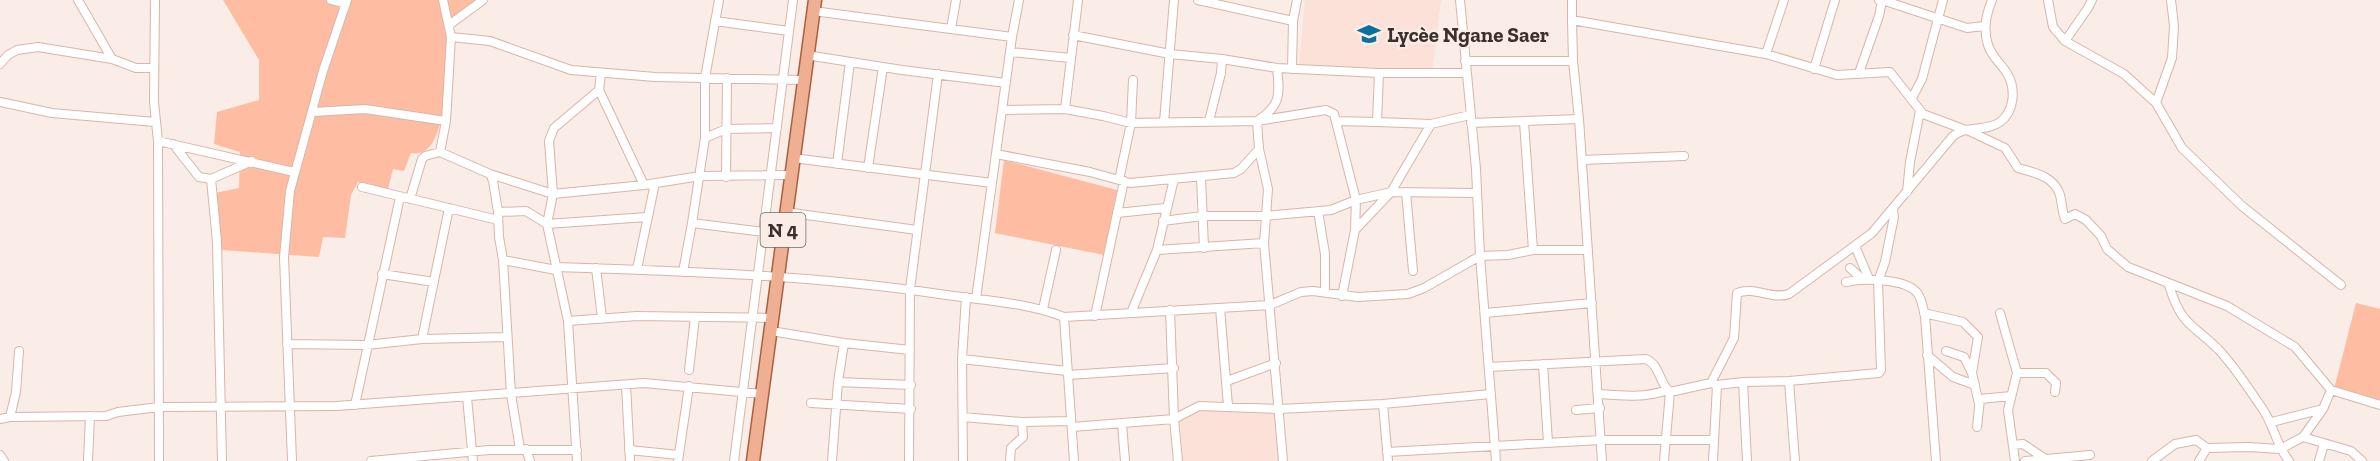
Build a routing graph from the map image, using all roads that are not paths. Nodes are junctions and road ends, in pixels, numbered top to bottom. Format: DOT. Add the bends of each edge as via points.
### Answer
graph roads {
  1 [pos="78,0"];
  2 [pos="155,0"];
  3 [pos="331,0"];
  4 [pos="443,0"];
  5 [pos="483,0"];
  6 [pos="719,0"];
  7 [pos="793,0"];
  8 [pos="956,0"];
  9 [pos="1019,0"];
  10 [pos="1078,0"];
  11 [pos="1174,0"];
  12 [pos="1198,0"];
  13 [pos="1297,0"];
  14 [pos="1460,0"];
  15 [pos="1572,0"];
  16 [pos="1784,0"];
  17 [pos="1835,0"];
  18 [pos="1881,0"];
  19 [pos="1942,0"];
  20 [pos="1992,0"];
  21 [pos="2048,0"];
  22 [pos="2092,0"];
  23 [pos="2171,0"];
  24 [pos="346,2"];
  25 [pos="814,6"];
  26 [pos="1938,18"];
  27 [pos="1572,20"];
  28 [pos="715,21"];
  29 [pos="1293,21"];
  30 [pos="449,25"];
  31 [pos="1984,26"];
  32 [pos="951,29"];
  33 [pos="789,31"];
  34 [pos="1073,35"];
  35 [pos="451,37"];
  36 [pos="1012,37"];
  37 [pos="2065,41"];
  38 [pos="1010,52"];
  39 [pos="1170,54"];
  40 [pos="1766,54"];
  41 [pos="806,55"];
  42 [pos="112,58"];
  43 [pos="1070,58"];
  44 [pos="1222,58"];
  45 [pos="1465,61"];
  46 [pos="1573,61"];
  47 [pos="850,62"];
  48 [pos="0,64"];
  49 [pos="883,67"];
  50 [pos="154,68"];
  51 [pos="1277,68"];
  52 [pos="1292,69"];
  53 [pos="1814,69"];
  54 [pos="601,73"];
  55 [pos="1379,73"];
  56 [pos="1466,73"];
  57 [pos="1859,73"];
  58 [pos="938,74"];
  59 [pos="705,78"];
  60 [pos="727,78"];
  61 [pos="783,80"];
  62 [pos="803,80"];
  63 [pos="1133,80"];
  64 [pos="1006,83"];
  65 [pos="599,90"];
  66 [pos="1912,98"];
  67 [pos="0,102"];
  68 [pos="2156,103"];
  69 [pos="1002,110"];
  70 [pos="1065,110"];
  71 [pos="1920,111"];
  72 [pos="313,112"];
  73 [pos="1470,114"];
  74 [pos="1579,119"];
  75 [pos="446,121"];
  76 [pos="1209,121"];
  77 [pos="1257,121"];
  78 [pos="1337,121"];
  79 [pos="155,122"];
  80 [pos="1164,122"];
  81 [pos="1377,122"];
  82 [pos="1524,122"];
  83 [pos="1131,123"];
  84 [pos="1471,123"];
  85 [pos="1431,124"];
  86 [pos="777,128"];
  87 [pos="726,129"];
  88 [pos="1964,129"];
  89 [pos="705,138"];
  90 [pos="158,141"];
  91 [pos="172,144"];
  92 [pos="1259,149"];
  93 [pos="440,152"];
  94 [pos="996,154"];
  95 [pos="1684,156"];
  96 [pos="793,158"];
  97 [pos="1582,160"];
  98 [pos="252,161"];
  99 [pos="837,164"];
  100 [pos="868,168"];
  101 [pos="294,172"];
  102 [pos="490,174"];
  103 [pos="924,174"];
  104 [pos="771,175"];
  105 [pos="791,175"];
  106 [pos="700,176"];
  107 [pos="726,177"];
  108 [pos="1201,177"];
  109 [pos="211,179"];
  110 [pos="1174,179"];
  111 [pos="1121,181"];
  112 [pos="655,183"];
  113 [pos="992,183"];
  114 [pos="644,185"];
  115 [pos="362,187"];
  116 [pos="1390,192"];
  117 [pos="1406,192"];
  118 [pos="1476,193"];
  119 [pos="1907,193"];
  120 [pos="553,194"];
  121 [pos="400,197"];
  122 [pos="410,199"];
  123 [pos="1356,200"];
  124 [pos="450,208"];
  125 [pos="1165,208"];
  126 [pos="1893,209"];
  127 [pos="1318,211"];
  128 [pos="785,213"];
  129 [pos="1117,213"];
  130 [pos="498,216"];
  131 [pos="1202,216"];
  132 [pos="1265,216"];
  133 [pos="647,217"];
  134 [pos="1163,220"];
  135 [pos="692,223"];
  136 [pos="548,224"];
  137 [pos="917,230"];
  138 [pos="1355,230"];
  139 [pos="764,232"];
  140 [pos="1264,243"];
  141 [pos="1855,246"];
  142 [pos="1204,248"];
  143 [pos="1056,250"];
  144 [pos="1156,250"];
  145 [pos="1533,250"];
  146 [pos="1588,250"];
  147 [pos="1480,256"];
  148 [pos="503,260"];
  149 [pos="556,268"];
  150 [pos="596,268"];
  151 [pos="1850,268"];
  152 [pos="637,269"];
  153 [pos="1413,271"];
  154 [pos="683,272"];
  155 [pos="382,274"];
  156 [pos="758,275"];
  157 [pos="777,275"];
  158 [pos="1866,279"];
  159 [pos="1878,280"];
  160 [pos="434,282"];
  161 [pos="1846,282"];
  162 [pos="2169,285"];
  163 [pos="2341,285"];
  164 [pos="910,289"];
  165 [pos="1325,292"];
  166 [pos="1342,296"];
  167 [pos="966,297"];
  168 [pos="976,299"];
  169 [pos="1592,303"];
  170 [pos="1270,305"];
  171 [pos="1220,308"];
  172 [pos="1043,309"];
  173 [pos="1170,310"];
  174 [pos="1131,313"];
  175 [pos="1485,313"];
  176 [pos="1924,313"];
  177 [pos="2000,313"];
  178 [pos="1095,316"];
  179 [pos="695,317"];
  180 [pos="753,317"];
  181 [pos="1064,317"];
  182 [pos="602,318"];
  183 [pos="773,318"];
  184 [pos="568,321"];
  185 [pos="771,331"];
  186 [pos="507,337"];
  187 [pos="422,339"];
  188 [pos="844,343"];
  189 [pos="287,344"];
  190 [pos="367,345"];
  191 [pos="910,350"];
  192 [pos="19,351"];
  193 [pos="1946,351"];
  194 [pos="1927,355"];
  195 [pos="962,359"];
  196 [pos="1597,362"];
  197 [pos="1276,363"];
  198 [pos="1542,364"];
  199 [pos="1489,367"];
  200 [pos="1173,368"];
  201 [pos="689,370"];
  202 [pos="1067,373"];
  203 [pos="1972,373"];
  204 [pos="2017,373"];
  205 [pos="1227,381"];
  206 [pos="1789,381"];
  207 [pos="838,382"];
  208 [pos="1743,382"];
  209 [pos="1714,384"];
  210 [pos="626,385"];
  211 [pos="911,385"];
  212 [pos="1975,385"];
  213 [pos="689,386"];
  214 [pos="573,389"];
  215 [pos="2331,390"];
  216 [pos="1669,391"];
  217 [pos="743,392"];
  218 [pos="2055,392"];
  219 [pos="511,394"];
  220 [pos="763,394"];
  221 [pos="1491,394"];
  222 [pos="1599,394"];
  223 [pos="2011,396"];
  224 [pos="467,397"];
  225 [pos="811,403"];
  226 [pos="1383,404"];
  227 [pos="1979,404"];
  228 [pos="355,405"];
  229 [pos="836,405"];
  230 [pos="2380,405"];
  231 [pos="1228,406"];
  232 [pos="159,407"];
  233 [pos="289,407"];
  234 [pos="222,408"];
  235 [pos="1600,408"];
  236 [pos="1280,409"];
  237 [pos="2324,409"];
  238 [pos="910,410"];
  239 [pos="1576,410"];
  240 [pos="90,416"];
  241 [pos="10,417"];
  242 [pos="963,417"];
  243 [pos="0,419"];
  244 [pos="1174,419"];
  245 [pos="1022,422"];
  246 [pos="2272,422"];
  247 [pos="1072,424"];
  248 [pos="1122,424"];
  249 [pos="1977,427"];
  250 [pos="2303,437"];
  251 [pos="1600,440"];
  252 [pos="1666,440"];
  253 [pos="1713,440"];
  254 [pos="1548,443"];
  255 [pos="2013,444"];
  256 [pos="2324,444"];
  257 [pos="1495,446"];
  258 [pos="2207,448"];
  259 [pos="523,449"];
  260 [pos="2280,449"];
  261 [pos="577,450"];
  262 [pos="629,450"];
  263 [pos="0,455"];
  264 [pos="2090,455"];
  265 [pos="472,457"];
  266 [pos="1388,457"];
  267 [pos="679,458"];
  268 [pos="416,459"];
  269 [pos="2046,460"];
  270 [pos="4,461"];
  271 [pos="88,461"];
  272 [pos="159,461"];
  273 [pos="222,461"];
  274 [pos="292,461"];
  275 [pos="371,461"];
  276 [pos="530,461"];
  277 [pos="577,461"];
  278 [pos="630,461"];
  279 [pos="734,461"];
  280 [pos="753,461"];
  281 [pos="832,461"];
  282 [pos="909,461"];
  283 [pos="963,461"];
  284 [pos="1010,461"];
  285 [pos="1074,461"];
  286 [pos="1125,461"];
  287 [pos="1178,461"];
  288 [pos="1283,461"];
  289 [pos="1496,461"];
  290 [pos="1602,461"];
  291 [pos="1664,461"];
  292 [pos="1713,461"];
  293 [pos="1747,461"];
  294 [pos="1795,461"];
  295 [pos="1936,461"];
  296 [pos="2015,461"];
  297 [pos="2025,461"];
  298 [pos="2152,461"];
  299 [pos="2199,461"];
  300 [pos="2289,461"];
  301 [pos="2319,461"];
  302 [pos="2362,461"];
  1 -- 42 [label="street"];
  2 -- 50 [label="street"];
  3 -- 24 [label="street"];
  4 -- 30 [label="street"];
  5 -- 30 [label="street"];
  6 -- 28 [label="street"];
  7 -- 33 [label="street"];
  8 -- 32 [label="street"];
  9 -- 36 [label="street"];
  10 -- 34 [label="street"];
  11 -- 39 [label="street"];
  12 -- 29 [label="street"];
  13 -- 29 [label="street"];
  14 -- 45 [label="street"];
  15 -- 27 [label="street"];
  16 -- 40 [label="street"];
  17 -- 53 [label="street"];
  18 -- 26 [label="street"];
  18 -- 57 [label="street"];
  19 -- 26 [label="street"];
  20 -- 31 [label="street"];
  21 -- 37 [label="street" via="2053,27"];
  22 -- 37 [label="street"];
  23 -- 68 [label="street" via="2172,58"];
  24 -- 72 [label="street" via="322,71"];
  25 -- 32 [label="street"];
  25 -- 41 [label="main road, N 4"];
  26 -- 31 [label="street" via="1967,28"];
  26 -- 66 [label="street" via="1922,79"];
  27 -- 40 [label="street"];
  27 -- 46 [label="street"];
  28 -- 33 [label="street"];
  28 -- 59 [label="street"];
  29 -- 52 [label="street"];
  30 -- 35 [label="street"];
  31 -- 88 [label="street" via="1988,46 1996,63 2008,75 2013,94 2009,113 1999,123"];
  32 -- 36 [label="street"];
  33 -- 61 [label="street"];
  34 -- 39 [label="street"];
  34 -- 43 [label="street"];
  35 -- 54 [label="street" via="484,39 565,69"];
  35 -- 75 [label="street"];
  36 -- 38 [label="street"];
  37 -- 68 [label="street" via="2124,74"];
  38 -- 43 [label="street"];
  38 -- 64 [label="street"];
  39 -- 44 [label="street"];
  39 -- 80 [label="street"];
  40 -- 53 [label="street"];
  41 -- 47 [label="street"];
  41 -- 62 [label="main road, N 4"];
  42 -- 48 [label="street" via="38,47 8,55"];
  42 -- 50 [label="street" via="136,68"];
  43 -- 70 [label="street"];
  44 -- 51 [label="street"];
  44 -- 76 [label="street"];
  45 -- 46 [label="street"];
  45 -- 56 [label="street"];
  46 -- 74 [label="street"];
  47 -- 49 [label="street"];
  47 -- 99 [label="street"];
  49 -- 58 [label="street"];
  49 -- 100 [label="street"];
  50 -- 79 [label="street"];
  51 -- 52 [label="street"];
  51 -- 77 [label="street" via="1278,100"];
  52 -- 55 [label="street"];
  53 -- 57 [label="street" via="1837,75"];
  54 -- 59 [label="street"];
  54 -- 65 [label="street"];
  55 -- 56 [label="street"];
  55 -- 81 [label="street"];
  56 -- 73 [label="street"];
  57 -- 66 [label="street" via="1890,72"];
  58 -- 64 [label="street"];
  58 -- 103 [label="street"];
  59 -- 60 [label="street"];
  59 -- 89 [label="street"];
  60 -- 61 [label="street"];
  60 -- 87 [label="street"];
  61 -- 62 [label="street"];
  61 -- 86 [label="street"];
  62 -- 96 [label="main road, N 4"];
  63 -- 83 [label="street"];
  64 -- 69 [label="street"];
  65 -- 114 [label="street"];
  65 -- 120 [label="street" via="552,131 549,141"];
  66 -- 71 [label="street"];
  67 -- 79 [label="street" via="52,113"];
  68 -- 163 [label="street" via="2182,148 2242,206"];
  69 -- 70 [label="street"];
  69 -- 94 [label="street"];
  70 -- 83 [label="street"];
  71 -- 88 [label="street"];
  71 -- 119 [label="street"];
  72 -- 75 [label="street" via="365,108"];
  72 -- 101 [label="street"];
  73 -- 84 [label="street"];
  73 -- 85 [label="street"];
  74 -- 82 [label="street"];
  74 -- 97 [label="street"];
  75 -- 93 [label="street"];
  76 -- 77 [label="street"];
  76 -- 80 [label="street"];
  77 -- 78 [label="street" via="1326,110"];
  77 -- 92 [label="street"];
  78 -- 81 [label="street"];
  78 -- 123 [label="street"];
  79 -- 90 [label="street"];
  80 -- 83 [label="street"];
  81 -- 85 [label="street"];
  82 -- 84 [label="street"];
  82 -- 145 [label="street"];
  83 -- 111 [label="street"];
  84 -- 118 [label="street"];
  85 -- 116 [label="street"];
  86 -- 87 [label="street"];
  86 -- 104 [label="street"];
  87 -- 89 [label="street"];
  87 -- 107 [label="street"];
  88 -- 119 [label="street" via="1953,136"];
  88 -- 162 [label="street" via="2005,148 2018,168 2051,181 2060,196 2064,219 2075,214 2086,220 2122,263"];
  89 -- 106 [label="street"];
  90 -- 91 [label="street"];
  90 -- 232 [label="street"];
  91 -- 98 [label="street"];
  91 -- 109 [label="street" via="199,177"];
  92 -- 108 [label="street" via="1234,173"];
  92 -- 132 [label="street" via="1268,189"];
  93 -- 102 [label="street"];
  93 -- 122 [label="street" via="422,159"];
  94 -- 111 [label="street"];
  94 -- 113 [label="street"];
  95 -- 97 [label="street"];
  96 -- 99 [label="street"];
  96 -- 105 [label="main road, N 4"];
  97 -- 146 [label="street"];
  98 -- 101 [label="street"];
  98 -- 109 [label="street"];
  99 -- 100 [label="street"];
  100 -- 103 [label="street"];
  101 -- 189 [label="street" via="284,257"];
  102 -- 120 [label="street"];
  102 -- 130 [label="street"];
  103 -- 113 [label="street"];
  103 -- 137 [label="street"];
  104 -- 105 [label="street"];
  104 -- 107 [label="street"];
  104 -- 139 [label="street"];
  105 -- 128 [label="main road, N 4"];
  106 -- 107 [label="street"];
  106 -- 112 [label="street"];
  106 -- 135 [label="street"];
  108 -- 110 [label="street"];
  108 -- 131 [label="street"];
  109 -- 234 [label="street"];
  110 -- 111 [label="street"];
  110 -- 125 [label="street"];
  111 -- 129 [label="street"];
  112 -- 114 [label="street"];
  112 -- 133 [label="street"];
  113 -- 168 [label="street"];
  114 -- 120 [label="street"];
  115 -- 121 [label="street"];
  116 -- 117 [label="street"];
  116 -- 123 [label="street"];
  116 -- 138 [label="street"];
  117 -- 118 [label="street"];
  117 -- 153 [label="street"];
  118 -- 147 [label="street"];
  119 -- 126 [label="street"];
  120 -- 136 [label="street"];
  121 -- 122 [label="street"];
  121 -- 155 [label="street"];
  122 -- 124 [label="street"];
  123 -- 127 [label="street"];
  123 -- 138 [label="street"];
  124 -- 130 [label="street"];
  124 -- 160 [label="street"];
  125 -- 129 [label="street"];
  125 -- 134 [label="street"];
  126 -- 141 [label="street"];
  126 -- 159 [label="street" via="1885,262"];
  127 -- 132 [label="street"];
  127 -- 165 [label="street"];
  128 -- 137 [label="street"];
  128 -- 157 [label="main road, N 4"];
  129 -- 178 [label="street"];
  130 -- 136 [label="street" via="526,212"];
  130 -- 148 [label="street"];
  131 -- 132 [label="street"];
  131 -- 134 [label="street"];
  131 -- 142 [label="street"];
  132 -- 140 [label="street"];
  133 -- 136 [label="street"];
  133 -- 152 [label="street"];
  134 -- 144 [label="street"];
  135 -- 139 [label="street"];
  135 -- 154 [label="street"];
  136 -- 149 [label="street"];
  137 -- 164 [label="street"];
  138 -- 166 [label="street"];
  139 -- 156 [label="street"];
  140 -- 142 [label="street"];
  140 -- 170 [label="street"];
  141 -- 158 [label="street"];
  141 -- 209 [label="street" via="1782,297 1737,293 1734,338"];
  142 -- 144 [label="street"];
  143 -- 172 [label="street"];
  144 -- 174 [label="street"];
  145 -- 146 [label="street"];
  145 -- 147 [label="street"];
  146 -- 169 [label="street"];
  147 -- 166 [label="street" via="1408,294"];
  147 -- 175 [label="street"];
  148 -- 149 [label="street"];
  148 -- 186 [label="street"];
  149 -- 150 [label="street"];
  149 -- 184 [label="street"];
  150 -- 152 [label="street"];
  150 -- 182 [label="street"];
  151 -- 158 [label="street"];
  152 -- 154 [label="street"];
  154 -- 156 [label="street"];
  155 -- 160 [label="street"];
  155 -- 190 [label="street"];
  156 -- 157 [label="street"];
  156 -- 180 [label="street"];
  157 -- 164 [label="street"];
  157 -- 183 [label="main road, N 4"];
  158 -- 159 [label="street"];
  158 -- 161 [label="street"];
  159 -- 176 [label="street" via="1908,285 1918,294"];
  159 -- 206 [label="street" via="1879,374"];
  160 -- 187 [label="street"];
  162 -- 215 [label="street" via="2227,306 2288,342"];
  162 -- 246 [label="street" via="2184,320 2222,355"];
  164 -- 167 [label="street"];
  164 -- 191 [label="street"];
  165 -- 166 [label="street"];
  165 -- 170 [label="street" via="1301,292"];
  167 -- 168 [label="street"];
  167 -- 195 [label="street"];
  168 -- 172 [label="street"];
  169 -- 175 [label="street"];
  169 -- 196 [label="street"];
  170 -- 171 [label="street"];
  170 -- 197 [label="street"];
  171 -- 173 [label="street"];
  171 -- 205 [label="street"];
  172 -- 181 [label="street"];
  173 -- 174 [label="street"];
  173 -- 200 [label="street"];
  174 -- 178 [label="street"];
  175 -- 199 [label="street"];
  176 -- 194 [label="street"];
  176 -- 203 [label="street" via="1963,322 1977,337"];
  177 -- 204 [label="street"];
  178 -- 181 [label="street"];
  179 -- 180 [label="street"];
  179 -- 182 [label="street"];
  179 -- 201 [label="street"];
  180 -- 183 [label="street"];
  180 -- 217 [label="street"];
  181 -- 202 [label="street"];
  182 -- 184 [label="street"];
  183 -- 185 [label="main road, N 4"];
  184 -- 214 [label="street"];
  185 -- 188 [label="street"];
  185 -- 220 [label="main road, N 4"];
  186 -- 187 [label="street"];
  186 -- 219 [label="street"];
  187 -- 190 [label="street"];
  188 -- 191 [label="street"];
  188 -- 207 [label="street"];
  189 -- 190 [label="street"];
  189 -- 233 [label="street"];
  190 -- 228 [label="street"];
  191 -- 211 [label="street"];
  192 -- 241 [label="street"];
  193 -- 203 [label="street" via="1964,357"];
  194 -- 212 [label="street" via="1953,378"];
  194 -- 295 [label="street"];
  195 -- 202 [label="street"];
  195 -- 242 [label="street"];
  196 -- 198 [label="street"];
  196 -- 216 [label="street" via="1650,360"];
  196 -- 222 [label="street"];
  197 -- 205 [label="street"];
  197 -- 236 [label="street"];
  198 -- 199 [label="street"];
  198 -- 254 [label="street"];
  199 -- 221 [label="street"];
  200 -- 202 [label="street"];
  200 -- 244 [label="street"];
  202 -- 247 [label="street"];
  203 -- 212 [label="street"];
  204 -- 218 [label="street" via="2046,373 2056,383"];
  204 -- 223 [label="street"];
  205 -- 231 [label="street"];
  206 -- 208 [label="street"];
  206 -- 294 [label="street"];
  207 -- 211 [label="street"];
  207 -- 229 [label="street"];
  208 -- 209 [label="street"];
  208 -- 293 [label="street"];
  209 -- 216 [label="street"];
  209 -- 253 [label="street"];
  210 -- 213 [label="street"];
  210 -- 214 [label="street"];
  210 -- 262 [label="street"];
  211 -- 238 [label="street"];
  212 -- 227 [label="street"];
  213 -- 217 [label="street"];
  213 -- 267 [label="street"];
  214 -- 219 [label="street"];
  214 -- 261 [label="street"];
  215 -- 230 [label="street"];
  215 -- 237 [label="street"];
  216 -- 222 [label="street" via="1640,397"];
  216 -- 252 [label="street"];
  217 -- 220 [label="street"];
  217 -- 279 [label="street"];
  219 -- 224 [label="street"];
  219 -- 259 [label="street"];
  220 -- 280 [label="main road, N 4"];
  221 -- 226 [label="street"];
  221 -- 257 [label="street"];
  222 -- 235 [label="street"];
  223 -- 227 [label="street" via="1980,399"];
  223 -- 255 [label="street" via="2008,410"];
  224 -- 228 [label="street"];
  224 -- 265 [label="street"];
  225 -- 229 [label="street"];
  226 -- 236 [label="street"];
  226 -- 266 [label="street"];
  227 -- 249 [label="street"];
  228 -- 233 [label="street"];
  229 -- 238 [label="street"];
  229 -- 281 [label="street"];
  231 -- 236 [label="street"];
  231 -- 244 [label="street" via="1198,406"];
  232 -- 234 [label="street"];
  232 -- 240 [label="street"];
  232 -- 272 [label="street"];
  233 -- 234 [label="street"];
  233 -- 274 [label="street"];
  234 -- 273 [label="street"];
  235 -- 239 [label="street"];
  235 -- 251 [label="street"];
  236 -- 288 [label="street"];
  237 -- 246 [label="street"];
  237 -- 250 [label="street"];
  238 -- 282 [label="street"];
  240 -- 241 [label="street"];
  240 -- 271 [label="street"];
  241 -- 243 [label="street"];
  242 -- 245 [label="street"];
  242 -- 283 [label="street"];
  244 -- 248 [label="street"];
  244 -- 287 [label="street"];
  245 -- 247 [label="street"];
  245 -- 284 [label="street" via="1023,437 1011,448"];
  246 -- 260 [label="street"];
  247 -- 248 [label="street"];
  247 -- 285 [label="street"];
  248 -- 286 [label="street"];
  250 -- 256 [label="street"];
  250 -- 260 [label="street"];
  251 -- 252 [label="street"];
  251 -- 254 [label="street"];
  251 -- 290 [label="street"];
  252 -- 253 [label="street"];
  252 -- 291 [label="street"];
  253 -- 292 [label="street"];
  254 -- 257 [label="street"];
  255 -- 269 [label="street" via="2023,444"];
  255 -- 296 [label="street"];
  256 -- 301 [label="street"];
  256 -- 302 [label="street" via="2350,451"];
  257 -- 266 [label="street"];
  257 -- 289 [label="street"];
  258 -- 260 [label="street"];
  258 -- 298 [label="street" via="2196,440 2179,443"];
  258 -- 299 [label="street"];
  259 -- 261 [label="street"];
  259 -- 265 [label="street" via="489,450"];
  259 -- 276 [label="street"];
  260 -- 300 [label="street"];
  261 -- 277 [label="street"];
  262 -- 267 [label="street"];
  262 -- 278 [label="street"];
  263 -- 270 [label="street"];
  264 -- 269 [label="street"];
  265 -- 268 [label="street"];
  268 -- 275 [label="street"];
  269 -- 297 [label="street"];
}
